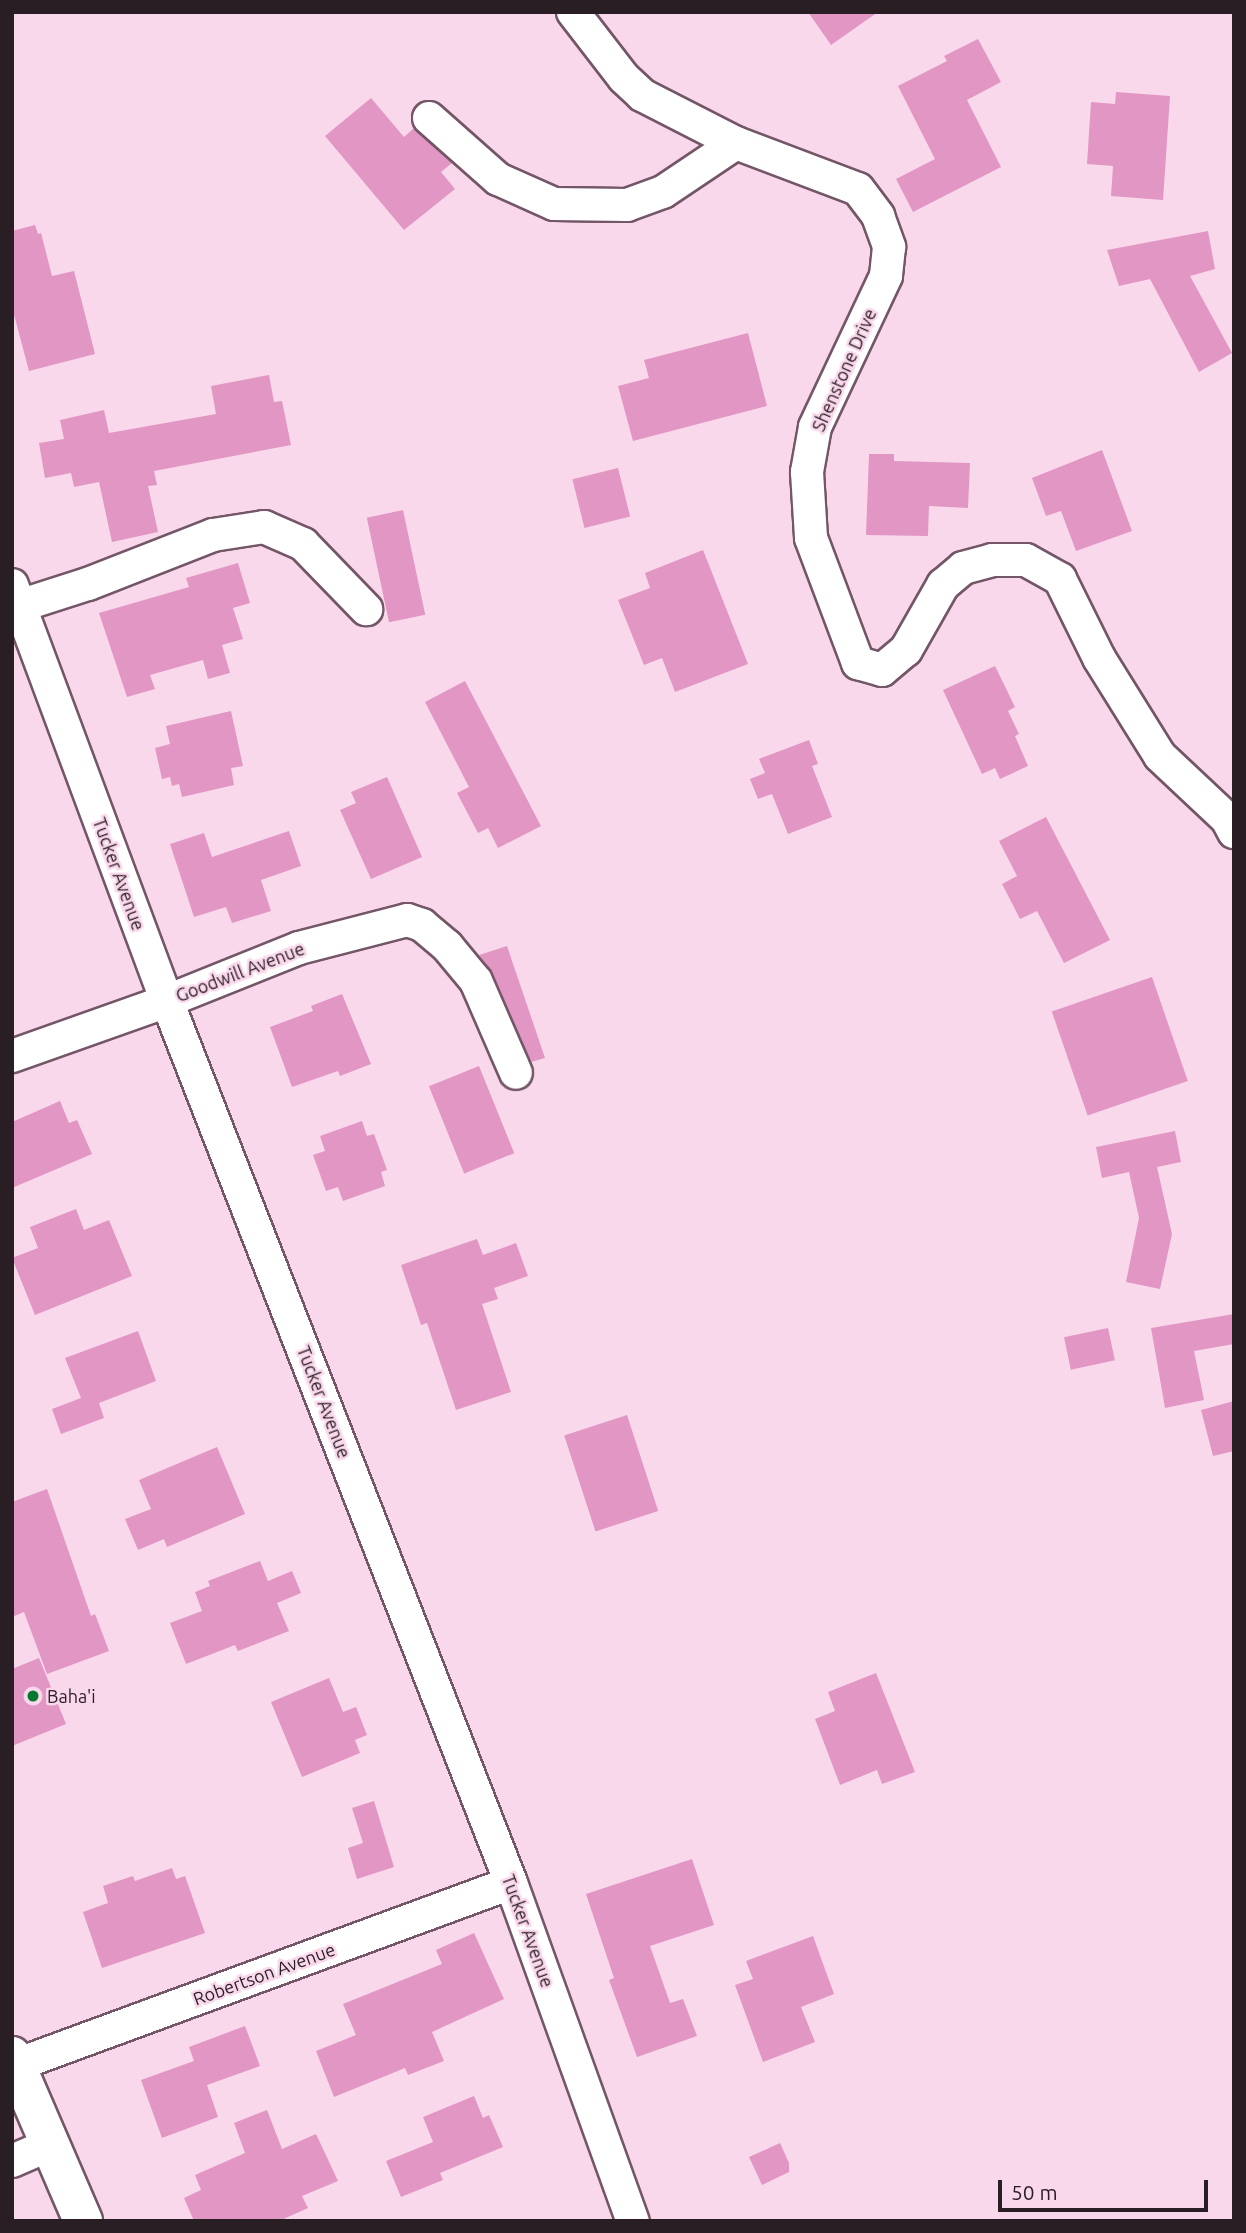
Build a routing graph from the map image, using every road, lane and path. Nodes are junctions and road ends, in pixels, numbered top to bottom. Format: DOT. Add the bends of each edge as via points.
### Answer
graph roads {
  1 [pos="573,12"];
  2 [pos="429,118"];
  3 [pos="736,143"];
  4 [pos="16,595"];
  5 [pos="366,609"];
  6 [pos="1231,822"];
  7 [pos="167,1001"];
  8 [pos="12,1056"];
  9 [pos="516,1073"];
  10 [pos="511,1883"];
  11 [pos="14,2060"];
  12 [pos="49,2145"];
  13 [pos="12,2161"];
  14 [pos="83,2221"];
  15 [pos="633,2221"];
  1 -- 3 [label="street, Shenstone Drive" via="642,95"];
  2 -- 3 [label="street" via="498,178 554,204 627,205 663,192"];
  3 -- 6 [label="street, Shenstone Drive" via="858,189 878,216 889,247 886,276 815,427 807,472 811,538 858,663 882,670 906,650 943,585 963,568 992,560 1026,560 1060,579 1099,659 1160,756"];
  4 -- 5 [label="street" via="88,584 213,535 264,527 303,544"];
  4 -- 7 [label="street, Tucker Avenue"];
  7 -- 8 [label="street, Goodwill Avenue"];
  7 -- 9 [label="street, Goodwill Avenue" via="299,948 407,920 422,925 447,946 477,981"];
  7 -- 10 [label="street, Tucker Avenue"];
  10 -- 11 [label="street, Robertson Avenue"];
  10 -- 15 [label="street, Tucker Avenue"];
  11 -- 12 [label="main road"];
  12 -- 13 [label="street"];
  12 -- 14 [label="main road"];
}
